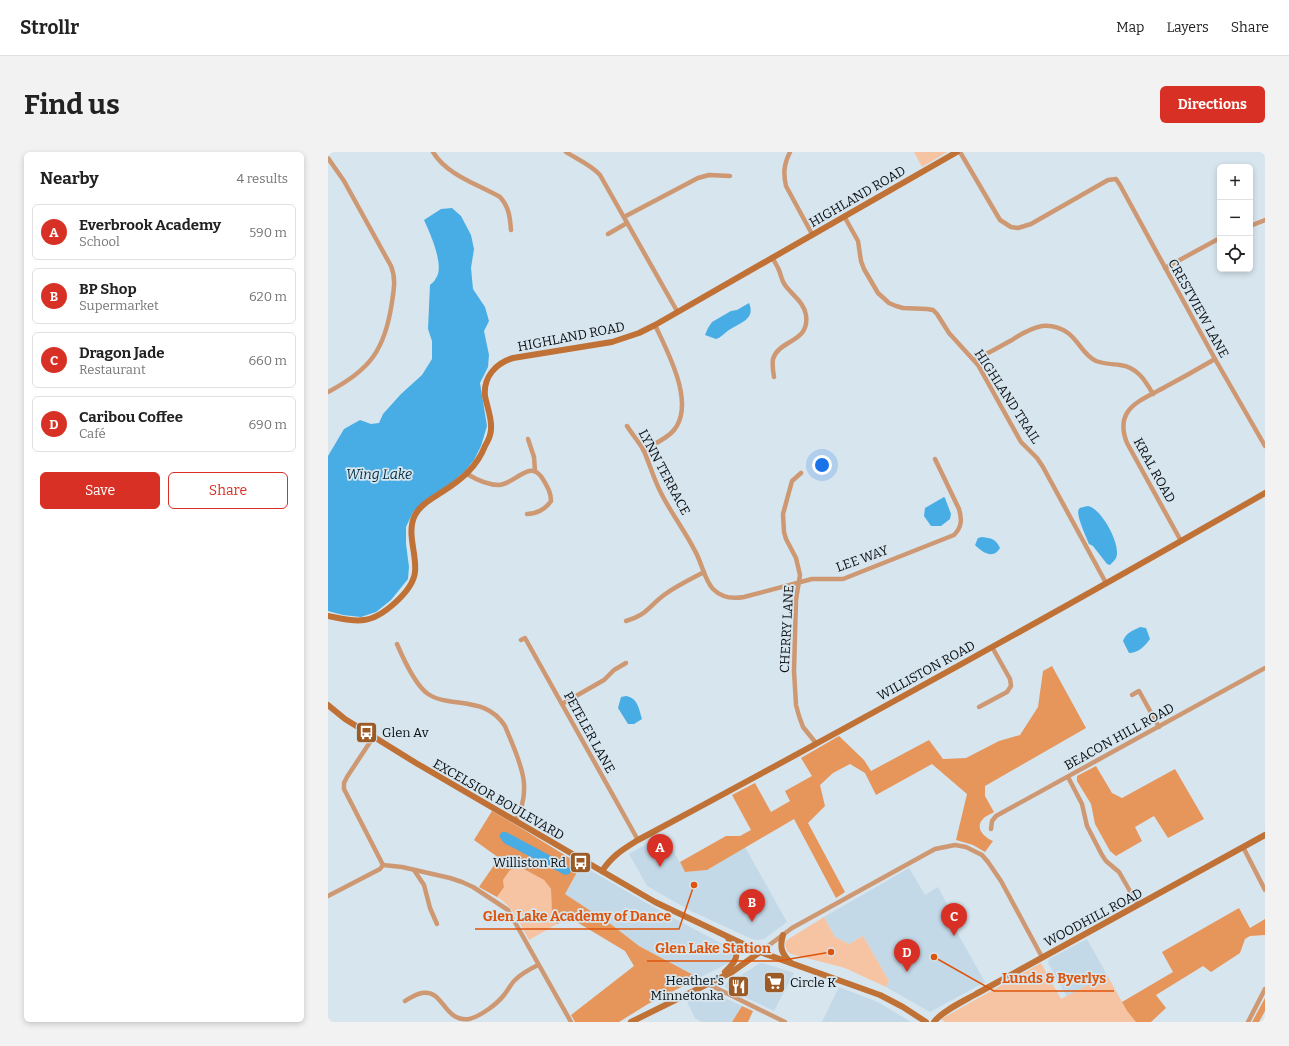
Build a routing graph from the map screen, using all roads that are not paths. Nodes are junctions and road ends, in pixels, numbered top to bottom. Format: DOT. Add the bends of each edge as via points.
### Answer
graph roads {
  1 [pos="433,152"];
  2 [pos="566,152"];
  3 [pos="790,152"];
  4 [pos="957,152"];
  5 [pos="960,152"];
  6 [pos="328,158"];
  7 [pos="730,176"];
  8 [pos="844,216"];
  9 [pos="624,218"];
  10 [pos="1265,220"];
  11 [pos="627,223"];
  12 [pos="1253,225"];
  13 [pos="511,230"];
  14 [pos="608,234"];
  15 [pos="812,234"];
  16 [pos="1217,240"];
  17 [pos="772,257"];
  18 [pos="1165,268"];
  19 [pos="677,311"];
  20 [pos="655,325"];
  21 [pos="1215,359"];
  22 [pos="974,360"];
  23 [pos="774,377"];
  24 [pos="328,392"];
  25 [pos="1153,394"];
  26 [pos="627,426"];
  27 [pos="528,439"];
  28 [pos="1265,446"];
  29 [pos="643,450"];
  30 [pos="935,459"];
  31 [pos="535,471"];
  32 [pos="801,473"];
  33 [pos="467,474"];
  34 [pos="1265,493"];
  35 [pos="527,514"];
  36 [pos="1181,541"];
  37 [pos="695,550"];
  38 [pos="704,572"];
  39 [pos="1106,582"];
  40 [pos="799,583"];
  41 [pos="328,616"];
  42 [pos="626,621"];
  43 [pos="521,640"];
  44 [pos="397,644"];
  45 [pos="992,647"];
  46 [pos="626,663"];
  47 [pos="1265,668"];
  48 [pos="1132,695"];
  49 [pos="562,704"];
  50 [pos="328,705"];
  51 [pos="979,707"];
  52 [pos="1159,726"];
  53 [pos="374,736"];
  54 [pos="816,743"];
  55 [pos="1068,777"];
  56 [pos="515,821"];
  57 [pos="991,829"];
  58 [pos="1265,835"];
  59 [pos="638,840"];
  60 [pos="1243,847"];
  61 [pos="383,865"];
  62 [pos="414,870"];
  63 [pos="602,871"];
  64 [pos="1265,890"];
  65 [pos="328,896"];
  66 [pos="1138,905"];
  67 [pos="437,924"];
  68 [pos="783,935"];
  69 [pos="728,937"];
  70 [pos="760,952"];
  71 [pos="1042,957"];
  72 [pos="792,964"];
  73 [pos="538,965"];
  74 [pos="719,978"];
  75 [pos="708,984"];
  76 [pos="1265,988"];
  77 [pos="405,1001"];
  78 [pos="571,1022"];
  79 [pos="631,1022"];
  80 [pos="785,1022"];
  81 [pos="926,1022"];
  82 [pos="934,1022"];
  83 [pos="1248,1022"];
  1 -- 13 [label="street" via="449,170 500,197 508,209"];
  2 -- 9 [label="street" via="600,175"];
  3 -- 15 [label="street" via="784,169 786,186"];
  4 -- 8 [label="main road, HIGHLAND ROAD"];
  5 -- 18 [label="street, CRESTVIEW LANE" via="1000,220 1011,227 1018,228 1031,224 1108,180 1116,180"];
  6 -- 24 [label="street" via="344,181 391,266 395,280 390,319 381,346 353,378"];
  7 -- 9 [label="street" via="709,175 698,178"];
  8 -- 15 [label="main road, HIGHLAND ROAD"];
  8 -- 22 [label="street, HIGHLAND TRAIL" via="858,240 864,269 883,298 903,308 933,310 949,333"];
  9 -- 11 [label="street"];
  10 -- 12 [label="street"];
  11 -- 14 [label="street"];
  11 -- 19 [label="street"];
  15 -- 17 [label="main road, HIGHLAND ROAD"];
  16 -- 18 [label="street"];
  17 -- 19 [label="main road, HIGHLAND ROAD"];
  17 -- 23 [label="street" via="782,281 806,314 803,332 774,357"];
  18 -- 21 [label="street, CRESTVIEW LANE"];
  19 -- 20 [label="main road, HIGHLAND ROAD"];
  20 -- 29 [label="street" via="676,375 682,410 679,423 670,434"];
  20 -- 33 [label="main road, HIGHLAND ROAD" via="612,342 513,358 500,364 490,374 486,388 485,396 491,422 490,435 480,458"];
  21 -- 25 [label="street, KRAL ROAD"];
  21 -- 28 [label="street, CRESTVIEW LANE"];
  22 -- 25 [label="street" via="1028,331 1052,326 1074,337 1082,350 1094,360 1126,366 1138,372"];
  22 -- 39 [label="street, HIGHLAND TRAIL" via="1021,442 1043,467"];
  25 -- 36 [label="street, KRAL ROAD" via="1128,412 1124,420 1124,436"];
  26 -- 29 [label="street, LYNN TERRACE"];
  27 -- 31 [label="street" via="534,457"];
  29 -- 37 [label="street, LYNN TERRACE" via="660,492"];
  30 -- 40 [label="street, LEE WAY" via="961,515 960,526 954,535 843,579 812,579"];
  31 -- 33 [label="street" via="528,471 499,485 483,482"];
  31 -- 35 [label="street" via="541,475 550,490 551,501 535,513"];
  32 -- 40 [label="street, CHERRY LANE" via="792,481 783,514 784,532 798,565"];
  33 -- 41 [label="main road, HIGHLAND ROAD" via="429,501 414,516 411,531 415,572 412,582 400,598 379,615 369,619 354,620"];
  34 -- 36 [label="main road, WILLISTON ROAD"];
  36 -- 39 [label="main road, WILLISTON ROAD"];
  37 -- 38 [label="street, LEE WAY"];
  38 -- 40 [label="street, LEE WAY" via="708,582 720,594 736,598"];
  38 -- 42 [label="street" via="666,593 644,614"];
  39 -- 45 [label="main road, WILLISTON ROAD"];
  40 -- 54 [label="street, CHERRY LANE" via="796,600 795,699 803,727"];
  43 -- 49 [label="street, PETELER LANE" via="525,638"];
  44 -- 56 [label="street" via="416,681 427,694 435,698 487,708 505,726 524,777 525,796"];
  45 -- 51 [label="street" via="1010,679 1011,686 1007,692"];
  45 -- 54 [label="main road, WILLISTON ROAD"];
  46 -- 49 [label="street" via="604,680"];
  47 -- 52 [label="street, BEACON HILL ROAD"];
  48 -- 52 [label="street" via="1139,691"];
  49 -- 59 [label="street, PETELER LANE"];
  50 -- 53 [label="main road, EXCELSIOR BOULEVARD" via="345,719"];
  52 -- 55 [label="street, BEACON HILL ROAD"];
  53 -- 56 [label="main road, EXCELSIOR BOULEVARD"];
  53 -- 61 [label="street" via="347,777 344,789"];
  54 -- 59 [label="main road, WILLISTON ROAD"];
  55 -- 57 [label="street, BEACON HILL ROAD" via="996,816"];
  55 -- 66 [label="street" via="1082,804 1087,826 1102,855 1119,872"];
  56 -- 63 [label="main road, EXCELSIOR BOULEVARD"];
  58 -- 60 [label="main road, WOODHILL ROAD"];
  59 -- 63 [label="main road, WILLISTON ROAD" via="611,858"];
  60 -- 64 [label="street"];
  60 -- 66 [label="main road, WOODHILL ROAD"];
  61 -- 62 [label="street"];
  61 -- 65 [label="street" via="380,869"];
  62 -- 67 [label="street" via="424,885"];
  62 -- 73 [label="street" via="462,882 508,910"];
  63 -- 69 [label="main road, EXCELSIOR BOULEVARD" via="667,909"];
  66 -- 71 [label="main road, WOODHILL ROAD"];
  68 -- 70 [label="street"];
  68 -- 71 [label="street" via="935,849 955,845 982,855 988,862"];
  68 -- 72 [label="main road" via="781,950"];
  69 -- 70 [label="main road, EXCELSIOR BOULEVARD"];
  69 -- 74 [label="main road" via="736,950 736,958 734,964"];
  70 -- 72 [label="main road, EXCELSIOR BOULEVARD"];
  70 -- 74 [label="main road"];
  71 -- 82 [label="main road, WOODHILL ROAD" via="952,1008"];
  72 -- 81 [label="main road, EXCELSIOR BOULEVARD" via="880,995"];
  73 -- 77 [label="street" via="515,980 493,1006 468,1019 461,1020 448,1013 437,998 428,993"];
  73 -- 78 [label="street"];
  74 -- 75 [label="main road"];
  75 -- 79 [label="main road"];
  75 -- 80 [label="street"];
  76 -- 83 [label="street"];
}
